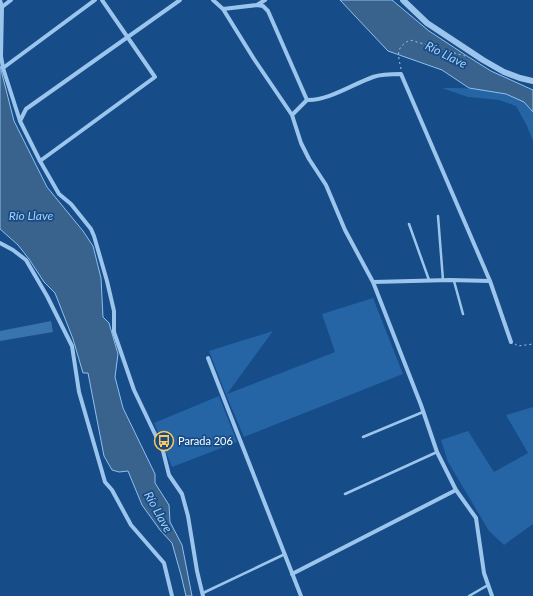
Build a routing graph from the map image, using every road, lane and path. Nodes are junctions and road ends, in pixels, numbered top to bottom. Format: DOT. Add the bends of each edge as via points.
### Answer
graph roads {
  1 [pos="0,0"];
  2 [pos="11,0"];
  3 [pos="95,0"];
  4 [pos="102,0"];
  5 [pos="180,0"];
  6 [pos="213,0"];
  7 [pos="265,0"];
  8 [pos="403,0"];
  9 [pos="257,5"];
  10 [pos="2,7"];
  11 [pos="223,9"];
  12 [pos="128,38"];
  13 [pos="467,56"];
  14 [pos="3,68"];
  15 [pos="401,74"];
  16 [pos="533,81"];
  17 [pos="307,100"];
  18 [pos="292,115"];
  19 [pos="20,121"];
  20 [pos="40,161"];
  21 [pos="438,216"];
  22 [pos="409,224"];
  23 [pos="0,243"];
  24 [pos="443,280"];
  25 [pos="453,280"];
  26 [pos="429,281"];
  27 [pos="373,282"];
  28 [pos="490,282"];
  29 [pos="463,314"];
  30 [pos="512,342"];
  31 [pos="533,344"];
  32 [pos="208,358"];
  33 [pos="424,412"];
  34 [pos="363,437"];
  35 [pos="437,452"];
  36 [pos="456,490"];
  37 [pos="345,494"];
  38 [pos="285,554"];
  39 [pos="292,574"];
  40 [pos="488,585"];
  41 [pos="203,594"];
  42 [pos="172,596"];
  43 [pos="301,596"];
  44 [pos="469,596"];
  45 [pos="492,596"];
  1 -- 10 [label="street"];
  2 -- 10 [label="street"];
  3 -- 14 [label="street"];
  4 -- 12 [label="street"];
  5 -- 12 [label="street"];
  6 -- 11 [label="street"];
  7 -- 9 [label="street"];
  8 -- 16 [label="street" via="428,23 483,60 504,72"];
  9 -- 11 [label="street"];
  9 -- 17 [label="street" via="268,11"];
  10 -- 14 [label="street"];
  11 -- 18 [label="street"];
  12 -- 19 [label="street" via="26,109"];
  12 -- 20 [label="street" via="155,77"];
  13 -- 15 [label="path" via="410,40 398,50"];
  14 -- 19 [label="street"];
  15 -- 17 [label="street" via="374,77 320,99"];
  15 -- 28 [label="street"];
  17 -- 18 [label="street"];
  18 -- 27 [label="street" via="301,143 326,185 345,230"];
  19 -- 20 [label="street"];
  20 -- 41 [label="street" via="59,194 91,229 94,236 108,281 114,311 114,332 134,390 162,450 169,475 182,494"];
  21 -- 24 [label="lane"];
  22 -- 26 [label="lane"];
  23 -- 42 [label="street" via="26,260 69,340 75,358 80,392 105,482 131,525 164,563"];
  24 -- 25 [label="street"];
  24 -- 26 [label="street"];
  25 -- 28 [label="street"];
  25 -- 29 [label="lane"];
  26 -- 27 [label="street"];
  27 -- 33 [label="street"];
  28 -- 30 [label="street"];
  30 -- 31 [label="path" via="518,346"];
  32 -- 38 [label="street"];
  33 -- 34 [label="lane"];
  33 -- 35 [label="street"];
  35 -- 36 [label="street"];
  35 -- 37 [label="lane"];
  36 -- 39 [label="street"];
  36 -- 40 [label="street" via="476,518"];
  38 -- 39 [label="street"];
  38 -- 41 [label="lane"];
  39 -- 43 [label="street"];
  40 -- 44 [label="lane"];
  40 -- 45 [label="street"];
}
